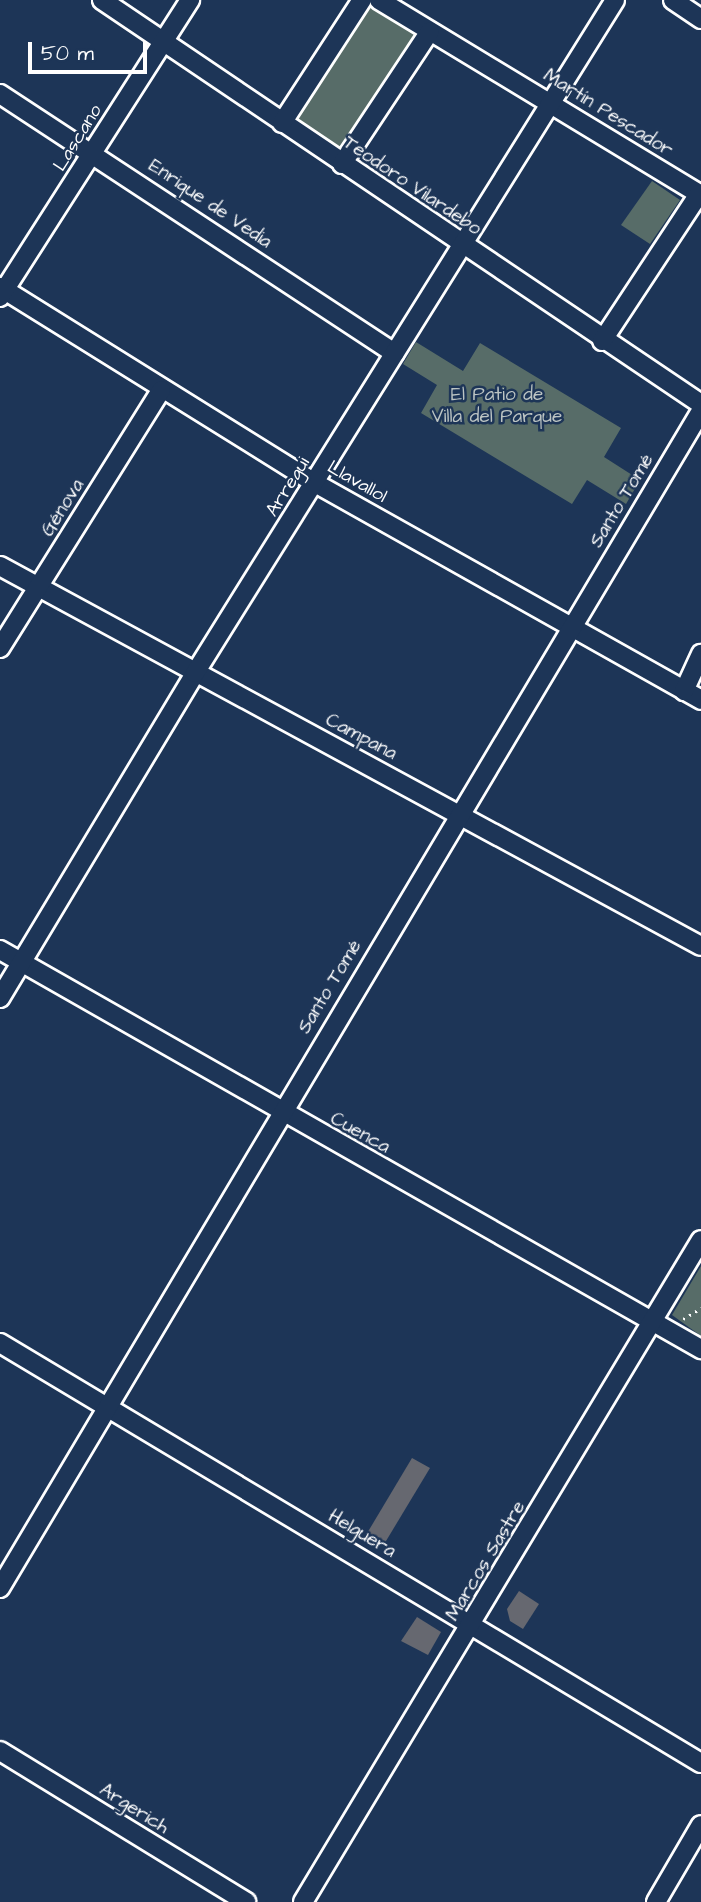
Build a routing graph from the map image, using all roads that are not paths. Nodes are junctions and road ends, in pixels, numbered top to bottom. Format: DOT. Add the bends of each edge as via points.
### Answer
graph roads {
  1 [pos="102,0"];
  2 [pos="190,0"];
  3 [pos="362,0"];
  4 [pos="379,0"];
  5 [pos="615,0"];
  6 [pos="673,0"];
  7 [pos="701,19"];
  8 [pos="430,31"];
  9 [pos="163,42"];
  10 [pos="0,94"];
  11 [pos="550,101"];
  12 [pos="282,123"];
  13 [pos="95,153"];
  14 [pos="342,164"];
  15 [pos="463,244"];
  16 [pos="2,291"];
  17 [pos="603,341"];
  18 [pos="395,353"];
  19 [pos="161,390"];
  20 [pos="701,404"];
  21 [pos="701,411"];
  22 [pos="315,483"];
  23 [pos="0,566"];
  24 [pos="38,587"];
  25 [pos="570,629"];
  26 [pos="0,648"];
  27 [pos="701,654"];
  28 [pos="195,673"];
  29 [pos="684,691"];
  30 [pos="701,700"];
  31 [pos="459,812"];
  32 [pos="701,946"];
  33 [pos="0,950"];
  34 [pos="23,963"];
  35 [pos="0,998"];
  36 [pos="280,1112"];
  37 [pos="701,1240"];
  38 [pos="653,1322"];
  39 [pos="0,1343"];
  40 [pos="701,1349"];
  41 [pos="109,1405"];
  42 [pos="0,1588"];
  43 [pos="472,1626"];
  44 [pos="0,1751"];
  45 [pos="701,1763"];
  46 [pos="701,1825"];
  47 [pos="246,1902"];
  48 [pos="303,1902"];
  49 [pos="656,1902"];
  1 -- 9 [label="street, Teodoro Vilardebo"];
  2 -- 9 [label="street, Lascano"];
  3 -- 12 [label="street"];
  4 -- 8 [label="street, Martín Pescador"];
  5 -- 11 [label="street, Arregui"];
  6 -- 7 [label="street"];
  8 -- 11 [label="street, Martín Pescador"];
  8 -- 14 [label="street"];
  9 -- 12 [label="street, Teodoro Vilardebo"];
  9 -- 13 [label="street, Lascano"];
  10 -- 13 [label="street, Enrique de Vedia"];
  11 -- 15 [label="street, Arregui"];
  11 -- 17 [label="street, Martín Pescador" via="699,194"];
  12 -- 14 [label="street, Teodoro Vilardebo"];
  13 -- 16 [label="street, Lascano"];
  13 -- 18 [label="street, Enrique de Vedia"];
  14 -- 15 [label="street, Teodoro Vilardebo"];
  15 -- 17 [label="street, Teodoro Vilardebo"];
  15 -- 18 [label="street, Arregui"];
  16 -- 19 [label="street, Llavallol"];
  17 -- 20 [label="street, Teodoro Vilardebo"];
  18 -- 22 [label="street, Arregui"];
  19 -- 22 [label="street, Llavallol"];
  19 -- 24 [label="street, Génova"];
  21 -- 25 [label="street, Santo Tomé"];
  22 -- 25 [label="street, Llavallol"];
  22 -- 28 [label="street, Arregui"];
  23 -- 24 [label="street, Campana"];
  24 -- 26 [label="street, Génova"];
  24 -- 28 [label="street, Campana"];
  25 -- 29 [label="street, Llavallol"];
  25 -- 31 [label="street, Santo Tomé"];
  27 -- 29 [label="street"];
  28 -- 31 [label="street, Campana"];
  28 -- 34 [label="street, Arregui"];
  29 -- 30 [label="street, Llavallol"];
  31 -- 32 [label="street, Campana"];
  31 -- 36 [label="street, Santo Tomé"];
  33 -- 34 [label="street, Cuenca"];
  34 -- 35 [label="street, Arregui"];
  34 -- 36 [label="street, Cuenca"];
  36 -- 38 [label="street, Cuenca"];
  36 -- 41 [label="street, Santo Tomé"];
  37 -- 38 [label="street, Marcos Sastre"];
  38 -- 40 [label="street, Cuenca"];
  38 -- 43 [label="street, Marcos Sastre"];
  39 -- 41 [label="street, Helguera"];
  41 -- 42 [label="street, Santo Tomé"];
  41 -- 43 [label="street, Helguera"];
  43 -- 45 [label="street, Helguera"];
  43 -- 48 [label="street, Marcos Sastre"];
  44 -- 47 [label="street, Argerich"];
  46 -- 49 [label="street"];
}
